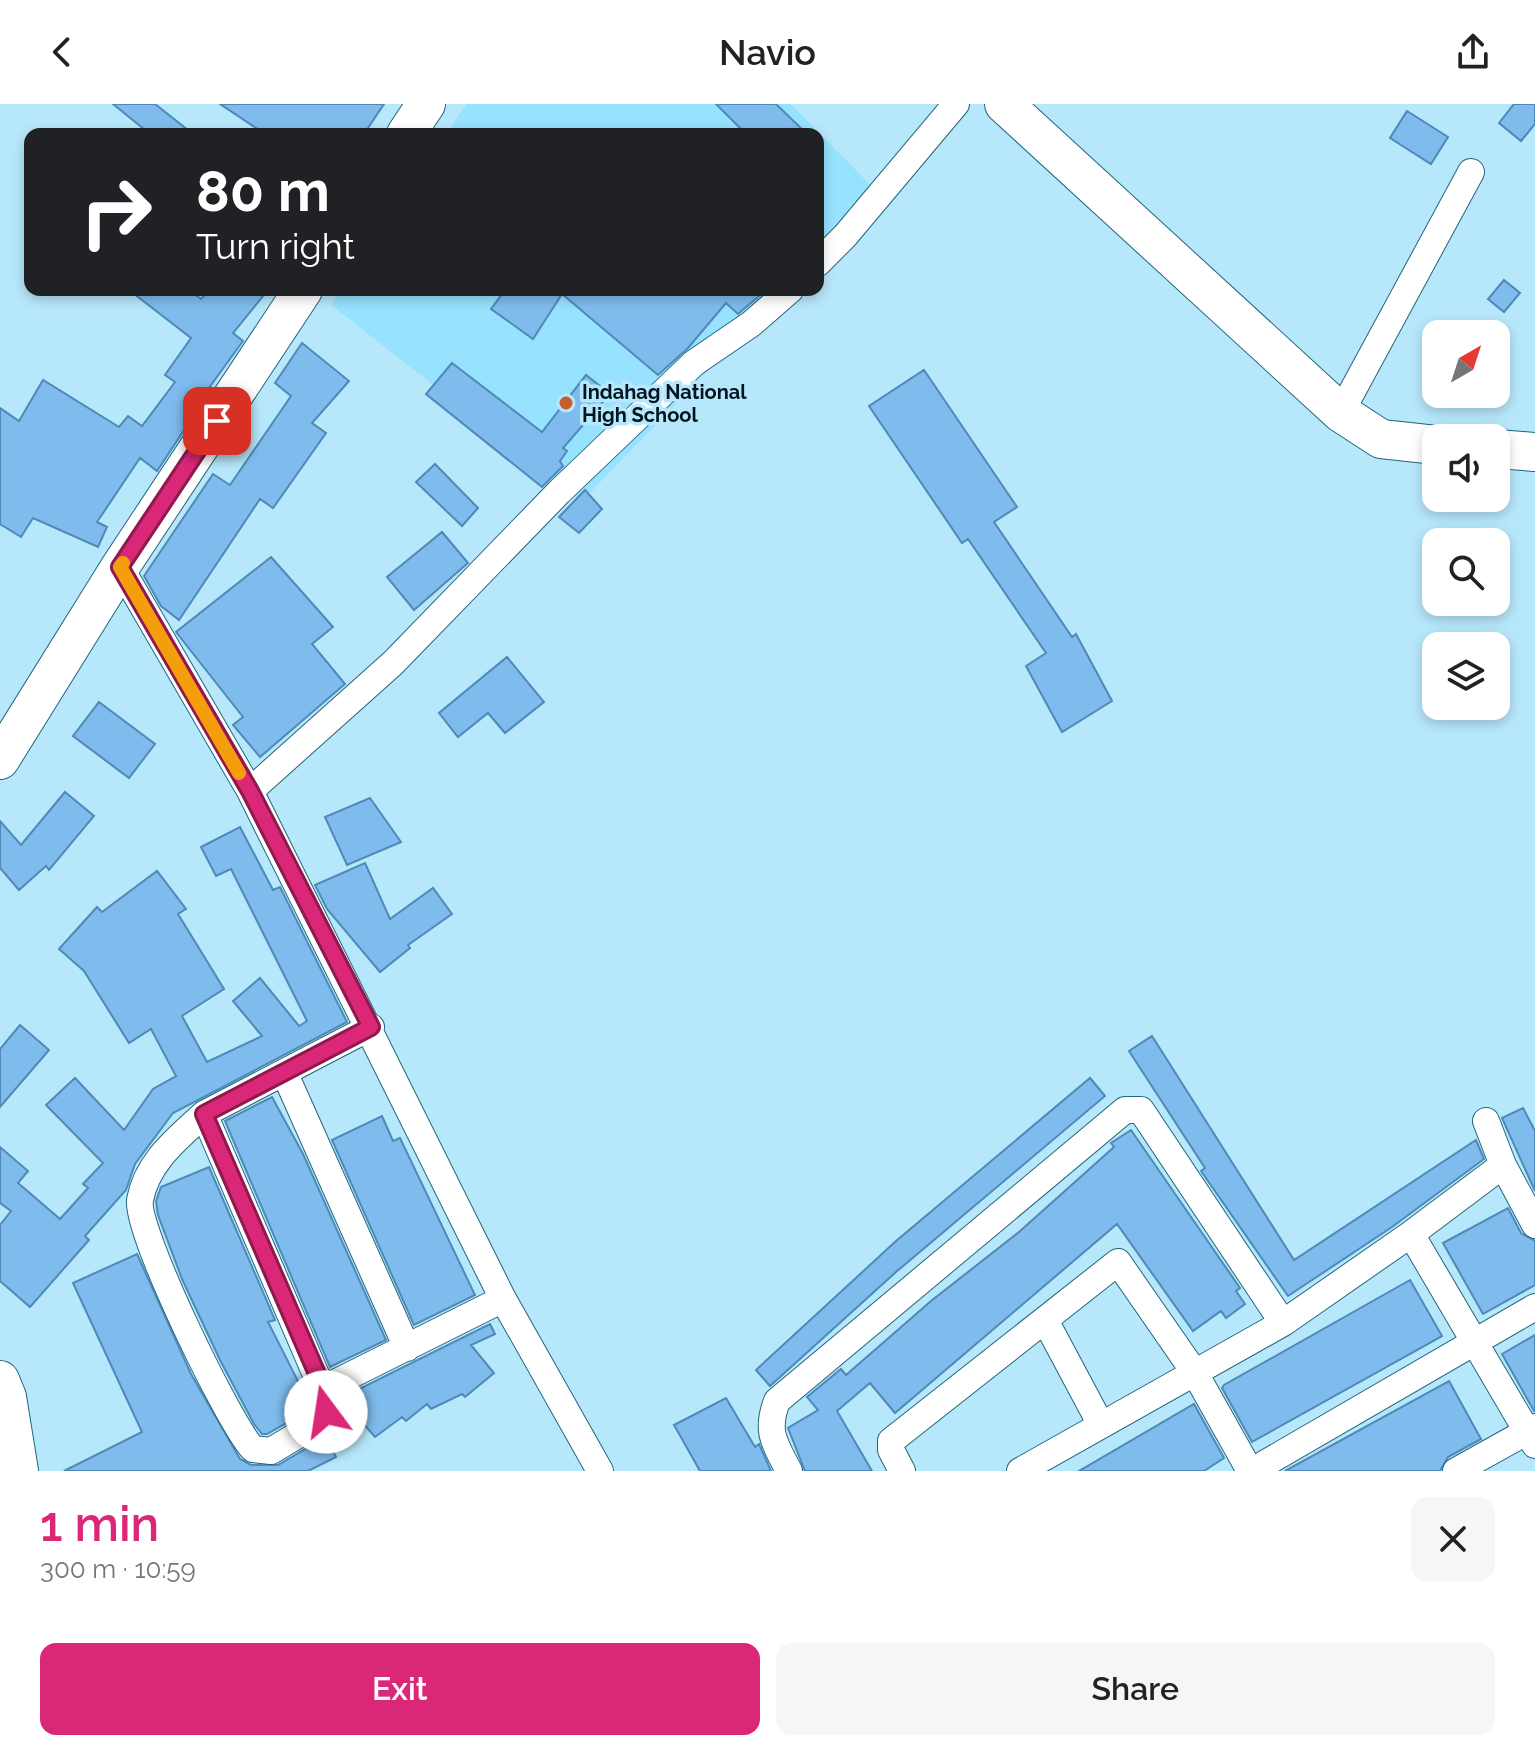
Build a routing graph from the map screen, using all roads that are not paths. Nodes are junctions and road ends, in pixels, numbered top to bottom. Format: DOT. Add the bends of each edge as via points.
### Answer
graph roads {
  1 [pos="426,104"];
  2 [pos="956,104"];
  3 [pos="1004,104"];
  4 [pos="410,128"];
  5 [pos="1471,172"];
  6 [pos="824,257"];
  7 [pos="299,296"];
  8 [pos="783,296"];
  9 [pos="1341,412"];
  10 [pos="1422,443"];
  11 [pos="120,567"];
  12 [pos="0,760"];
  13 [pos="250,791"];
  14 [pos="371,1027"];
  15 [pos="285,1074"];
  16 [pos="204,1114"];
  17 [pos="1486,1121"];
  18 [pos="1503,1165"];
  19 [pos="1535,1225"];
  20 [pos="1411,1234"];
  21 [pos="503,1299"];
  22 [pos="1535,1307"];
  23 [pos="1045,1320"];
  24 [pos="1283,1323"];
  25 [pos="1476,1342"];
  26 [pos="407,1348"];
  27 [pos="1195,1373"];
  28 [pos="0,1380"];
  29 [pos="323,1389"];
  30 [pos="1101,1425"];
  31 [pos="1532,1435"];
  32 [pos="19,1471"];
  33 [pos="600,1471"];
  34 [pos="789,1471"];
  35 [pos="902,1471"];
  36 [pos="1020,1471"];
  37 [pos="1251,1471"];
  38 [pos="1456,1471"];
  1 -- 4 [label="main road"];
  2 -- 6 [label="street"];
  3 -- 9 [label="main road"];
  5 -- 9 [label="street"];
  7 -- 11 [label="main road"];
  8 -- 13 [label="street" via="694,363 393,663"];
  9 -- 10 [label="main road" via="1381,439"];
  11 -- 12 [label="main road"];
  11 -- 13 [label="street"];
  13 -- 14 [label="street"];
  14 -- 15 [label="street"];
  14 -- 21 [label="street"];
  15 -- 16 [label="street"];
  15 -- 26 [label="street"];
  16 -- 29 [label="street"];
  16 -- 29 [label="street" via="164,1151 144,1181 139,1205 148,1239 229,1415 253,1449 271,1451 321,1421 326,1412"];
  17 -- 18 [label="street"];
  18 -- 19 [label="street"];
  18 -- 20 [label="street"];
  20 -- 24 [label="street"];
  20 -- 25 [label="street"];
  21 -- 26 [label="street"];
  21 -- 33 [label="street"];
  22 -- 25 [label="street"];
  23 -- 27 [label="street" via="1118,1262"];
  23 -- 30 [label="street"];
  23 -- 35 [label="street" via="891,1441"];
  24 -- 27 [label="street"];
  24 -- 34 [label="street" via="1141,1110 1125,1110 777,1401 769,1421"];
  25 -- 31 [label="street"];
  25 -- 37 [label="street"];
  26 -- 29 [label="street"];
  27 -- 30 [label="street"];
  27 -- 37 [label="street"];
  28 -- 32 [label="main road"];
  30 -- 36 [label="street"];
  31 -- 38 [label="street"];
}
